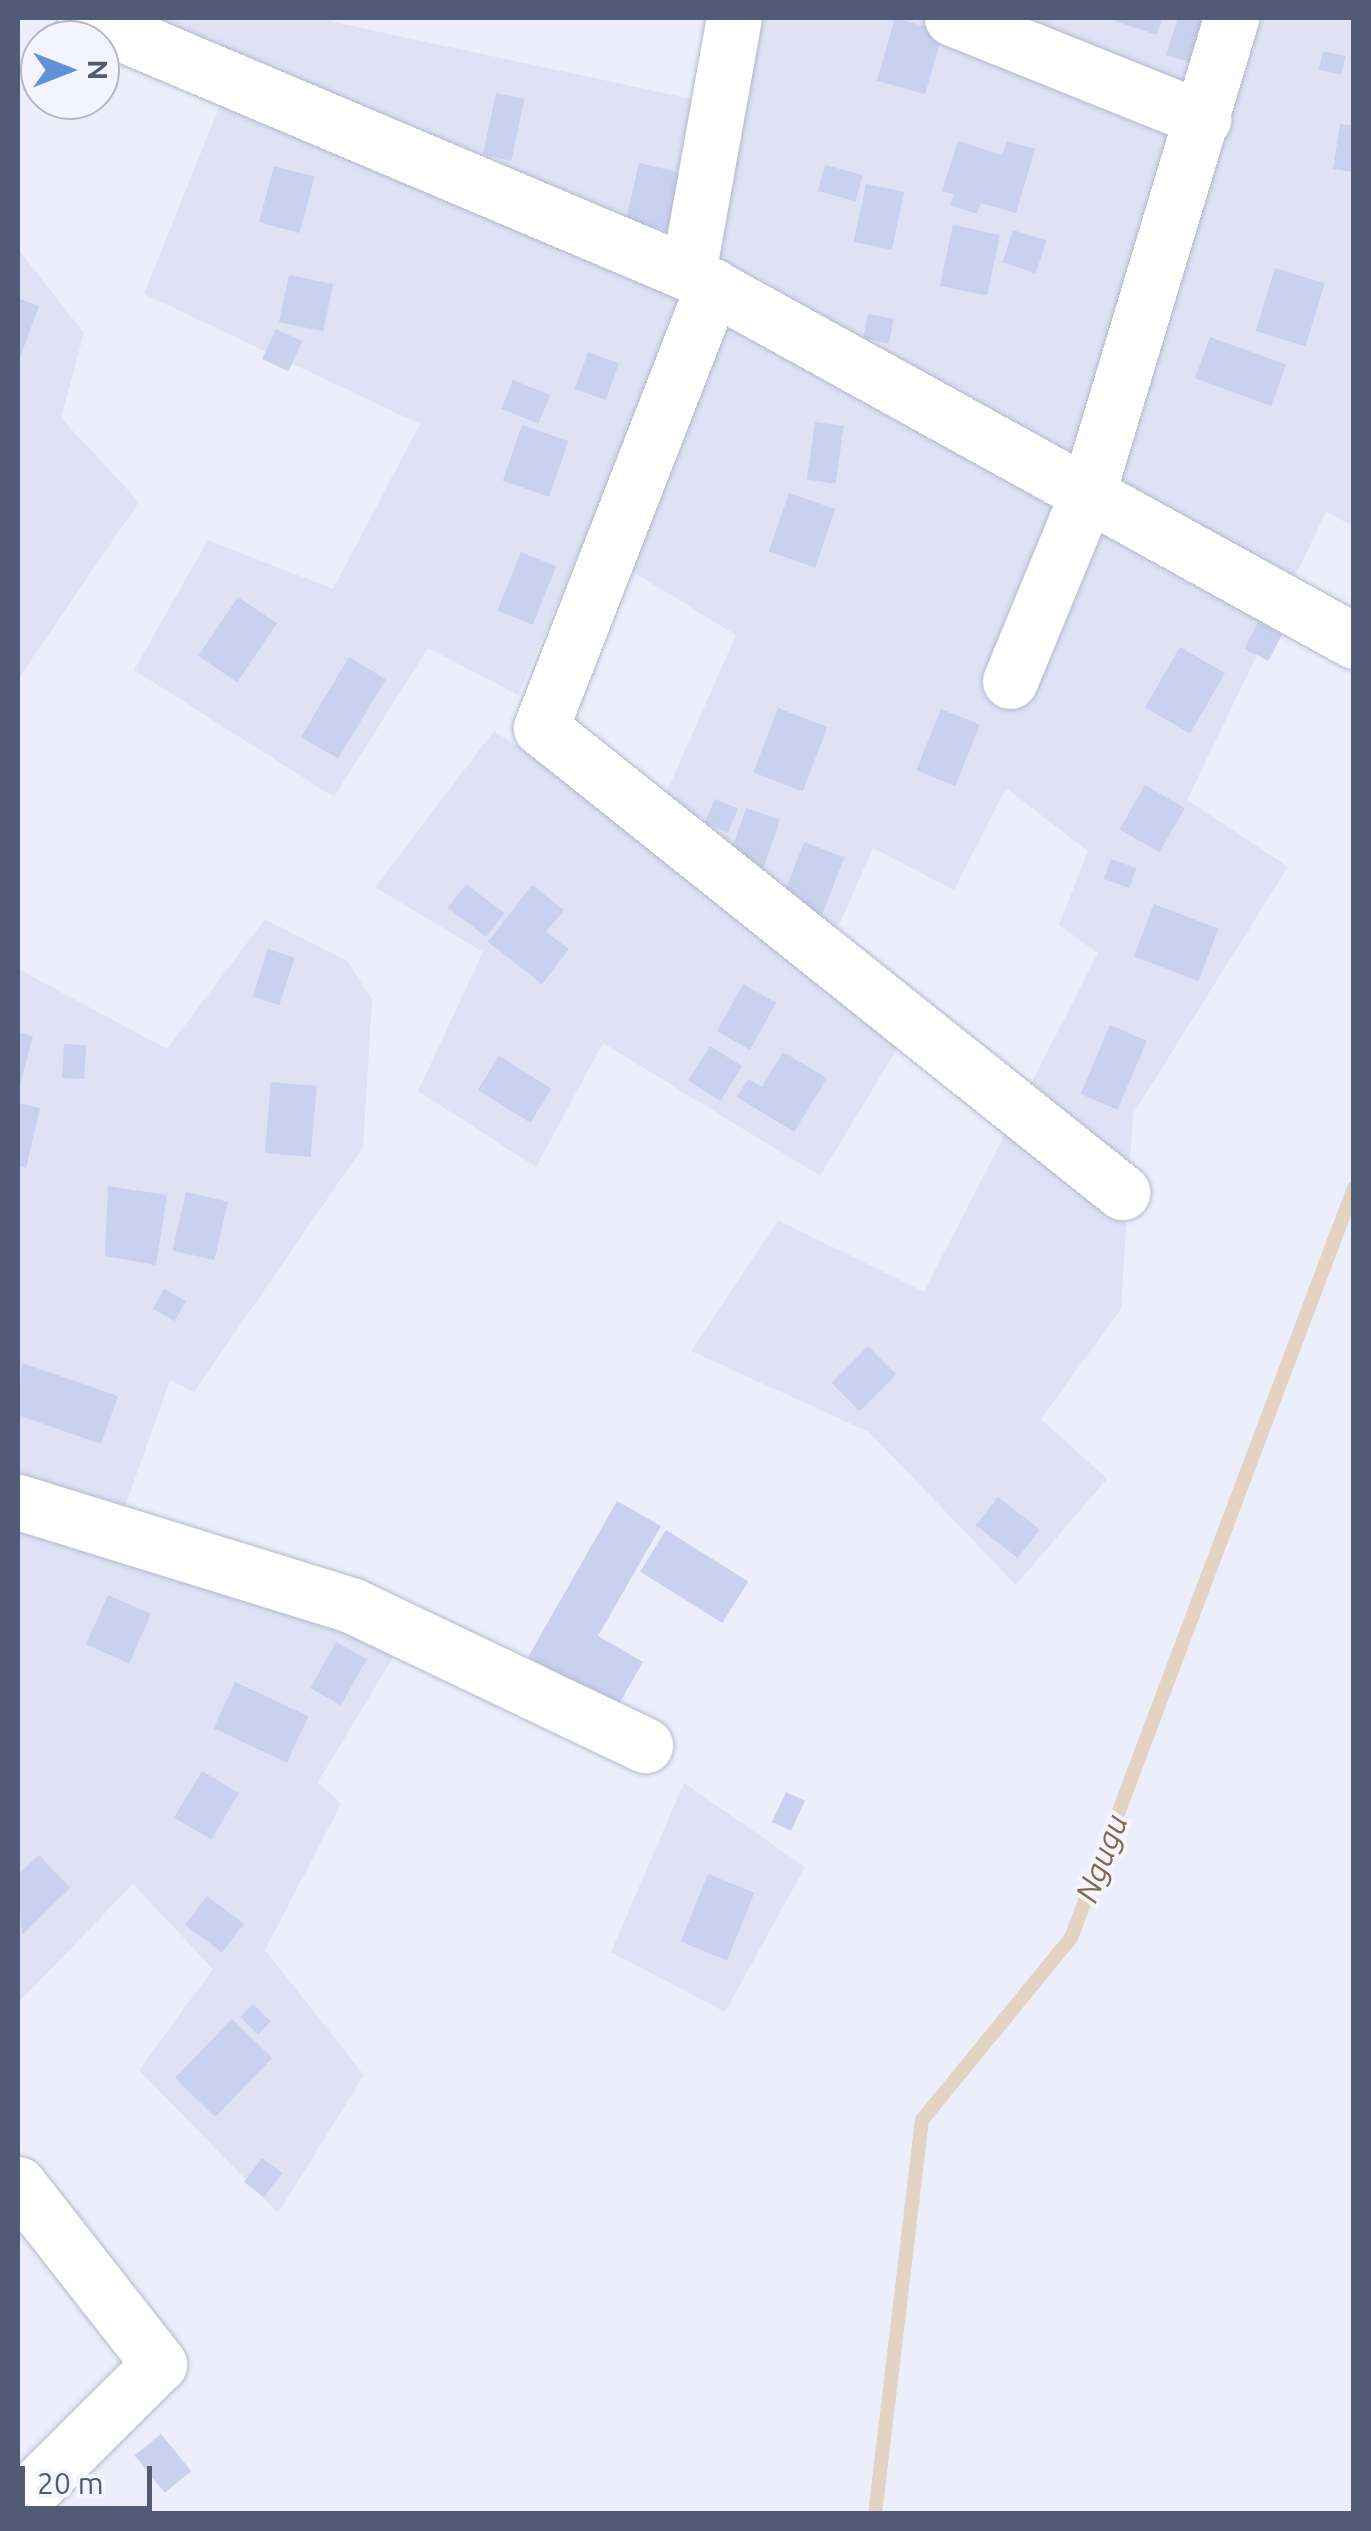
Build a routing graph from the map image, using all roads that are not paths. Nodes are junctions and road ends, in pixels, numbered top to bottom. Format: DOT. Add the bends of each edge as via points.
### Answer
graph roads {
  1 [pos="85,18"];
  2 [pos="734,18"];
  3 [pos="952,18"];
  4 [pos="1231,18"];
  5 [pos="162,35"];
  6 [pos="1203,119"];
  7 [pos="700,280"];
  8 [pos="1089,489"];
  9 [pos="1354,641"];
  10 [pos="1010,680"];
  11 [pos="1122,1192"];
  12 [pos="18,1502"];
  13 [pos="645,1746"];
  14 [pos="18,2184"];
  15 [pos="18,2504"];
  1 -- 5 [label="street"];
  2 -- 7 [label="street"];
  3 -- 6 [label="street"];
  4 -- 6 [label="street"];
  5 -- 7 [label="street"];
  6 -- 8 [label="street"];
  7 -- 8 [label="street"];
  7 -- 11 [label="street" via="541,728"];
  8 -- 9 [label="street"];
  8 -- 10 [label="street"];
  12 -- 13 [label="street" via="351,1605"];
  14 -- 15 [label="street" via="158,2364"];
}
